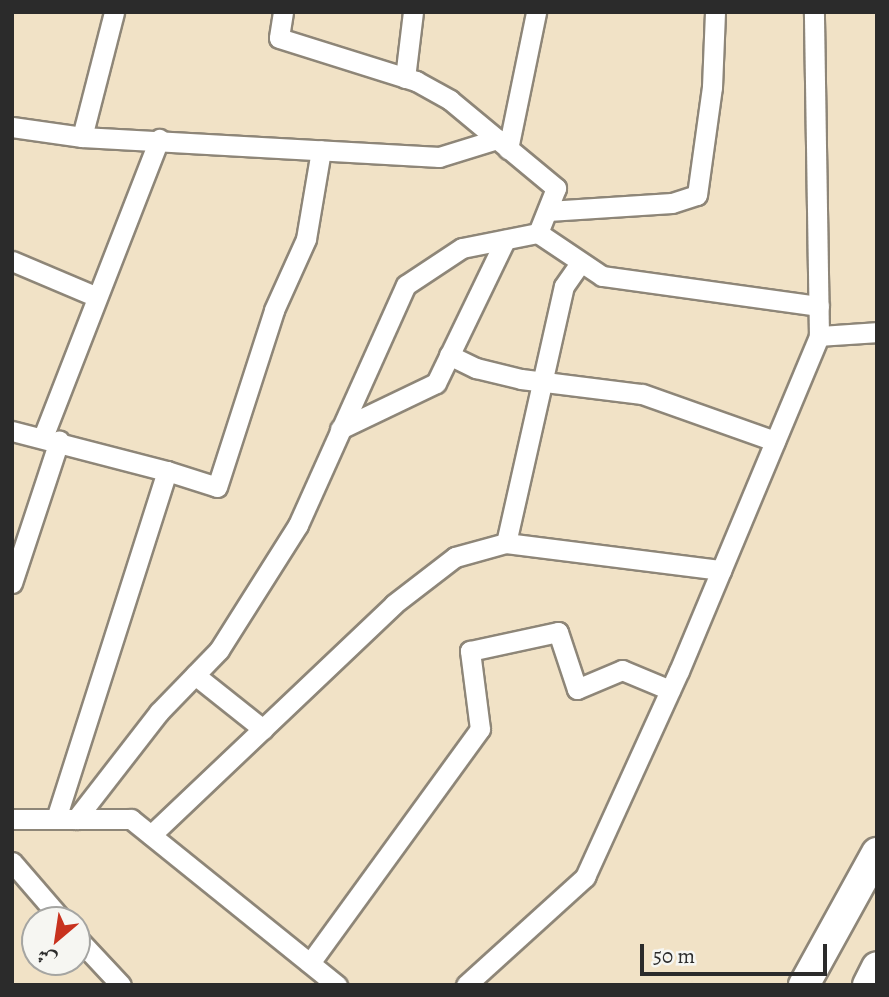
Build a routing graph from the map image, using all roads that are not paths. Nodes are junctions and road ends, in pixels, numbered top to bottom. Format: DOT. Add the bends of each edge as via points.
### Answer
graph roads {
  1 [pos="114,12"];
  2 [pos="283,12"];
  3 [pos="413,12"];
  4 [pos="536,12"];
  5 [pos="715,12"];
  6 [pos="814,12"];
  7 [pos="405,78"];
  8 [pos="12,127"];
  9 [pos="82,137"];
  10 [pos="159,139"];
  11 [pos="502,144"];
  12 [pos="320,150"];
  13 [pos="548,211"];
  14 [pos="538,233"];
  15 [pos="505,240"];
  16 [pos="12,261"];
  17 [pos="580,262"];
  18 [pos="95,296"];
  19 [pos="819,306"];
  20 [pos="877,332"];
  21 [pos="819,336"];
  22 [pos="449,355"];
  23 [pos="545,382"];
  24 [pos="340,429"];
  25 [pos="12,430"];
  26 [pos="51,439"];
  27 [pos="775,441"];
  28 [pos="167,471"];
  29 [pos="506,542"];
  30 [pos="721,570"];
  31 [pos="12,583"];
  32 [pos="195,675"];
  33 [pos="670,690"];
  34 [pos="263,729"];
  35 [pos="12,819"];
  36 [pos="56,819"];
  37 [pos="76,819"];
  38 [pos="151,835"];
  39 [pos="877,853"];
  40 [pos="12,862"];
  41 [pos="50,906"];
  42 [pos="91,952"];
  43 [pos="310,962"];
  44 [pos="877,967"];
  45 [pos="121,985"];
  46 [pos="337,985"];
  47 [pos="466,985"];
  48 [pos="804,985"];
  49 [pos="867,985"];
  1 -- 9 [label="street"];
  2 -- 7 [label="street" via="279,38"];
  3 -- 7 [label="street"];
  4 -- 11 [label="street"];
  5 -- 13 [label="street" via="712,87 697,195 672,203"];
  6 -- 19 [label="street"];
  7 -- 11 [label="street" via="450,100"];
  8 -- 9 [label="street"];
  9 -- 10 [label="street"];
  10 -- 12 [label="street"];
  10 -- 18 [label="street"];
  11 -- 12 [label="street" via="439,157"];
  11 -- 13 [label="street" via="556,188"];
  12 -- 28 [label="street" via="306,239 274,310 217,487"];
  13 -- 14 [label="street"];
  14 -- 15 [label="street"];
  14 -- 17 [label="street"];
  15 -- 22 [label="street"];
  15 -- 24 [label="street" via="462,248 406,285"];
  16 -- 18 [label="street"];
  17 -- 19 [label="street" via="602,276"];
  17 -- 23 [label="street" via="564,286"];
  18 -- 26 [label="street"];
  19 -- 21 [label="street"];
  20 -- 21 [label="street"];
  21 -- 27 [label="street"];
  22 -- 23 [label="street" via="476,368"];
  22 -- 24 [label="street" via="436,383"];
  23 -- 27 [label="street" via="642,394"];
  23 -- 29 [label="street"];
  24 -- 32 [label="street" via="298,525 219,650"];
  25 -- 26 [label="street"];
  26 -- 28 [label="street"];
  26 -- 31 [label="street"];
  27 -- 30 [label="street"];
  28 -- 36 [label="street"];
  29 -- 30 [label="street"];
  29 -- 34 [label="street" via="455,557 394,604"];
  30 -- 33 [label="street"];
  32 -- 34 [label="street"];
  32 -- 37 [label="street" via="159,712"];
  33 -- 43 [label="street" via="622,670 577,689 558,632 470,651 480,729"];
  33 -- 47 [label="street" via="585,877"];
  34 -- 38 [label="street"];
  35 -- 36 [label="street"];
  36 -- 37 [label="street"];
  37 -- 38 [label="street" via="131,819"];
  38 -- 43 [label="street"];
  39 -- 48 [label="main road"];
  40 -- 41 [label="street"];
  42 -- 45 [label="street"];
  43 -- 46 [label="street"];
  44 -- 49 [label="main road"];
}
